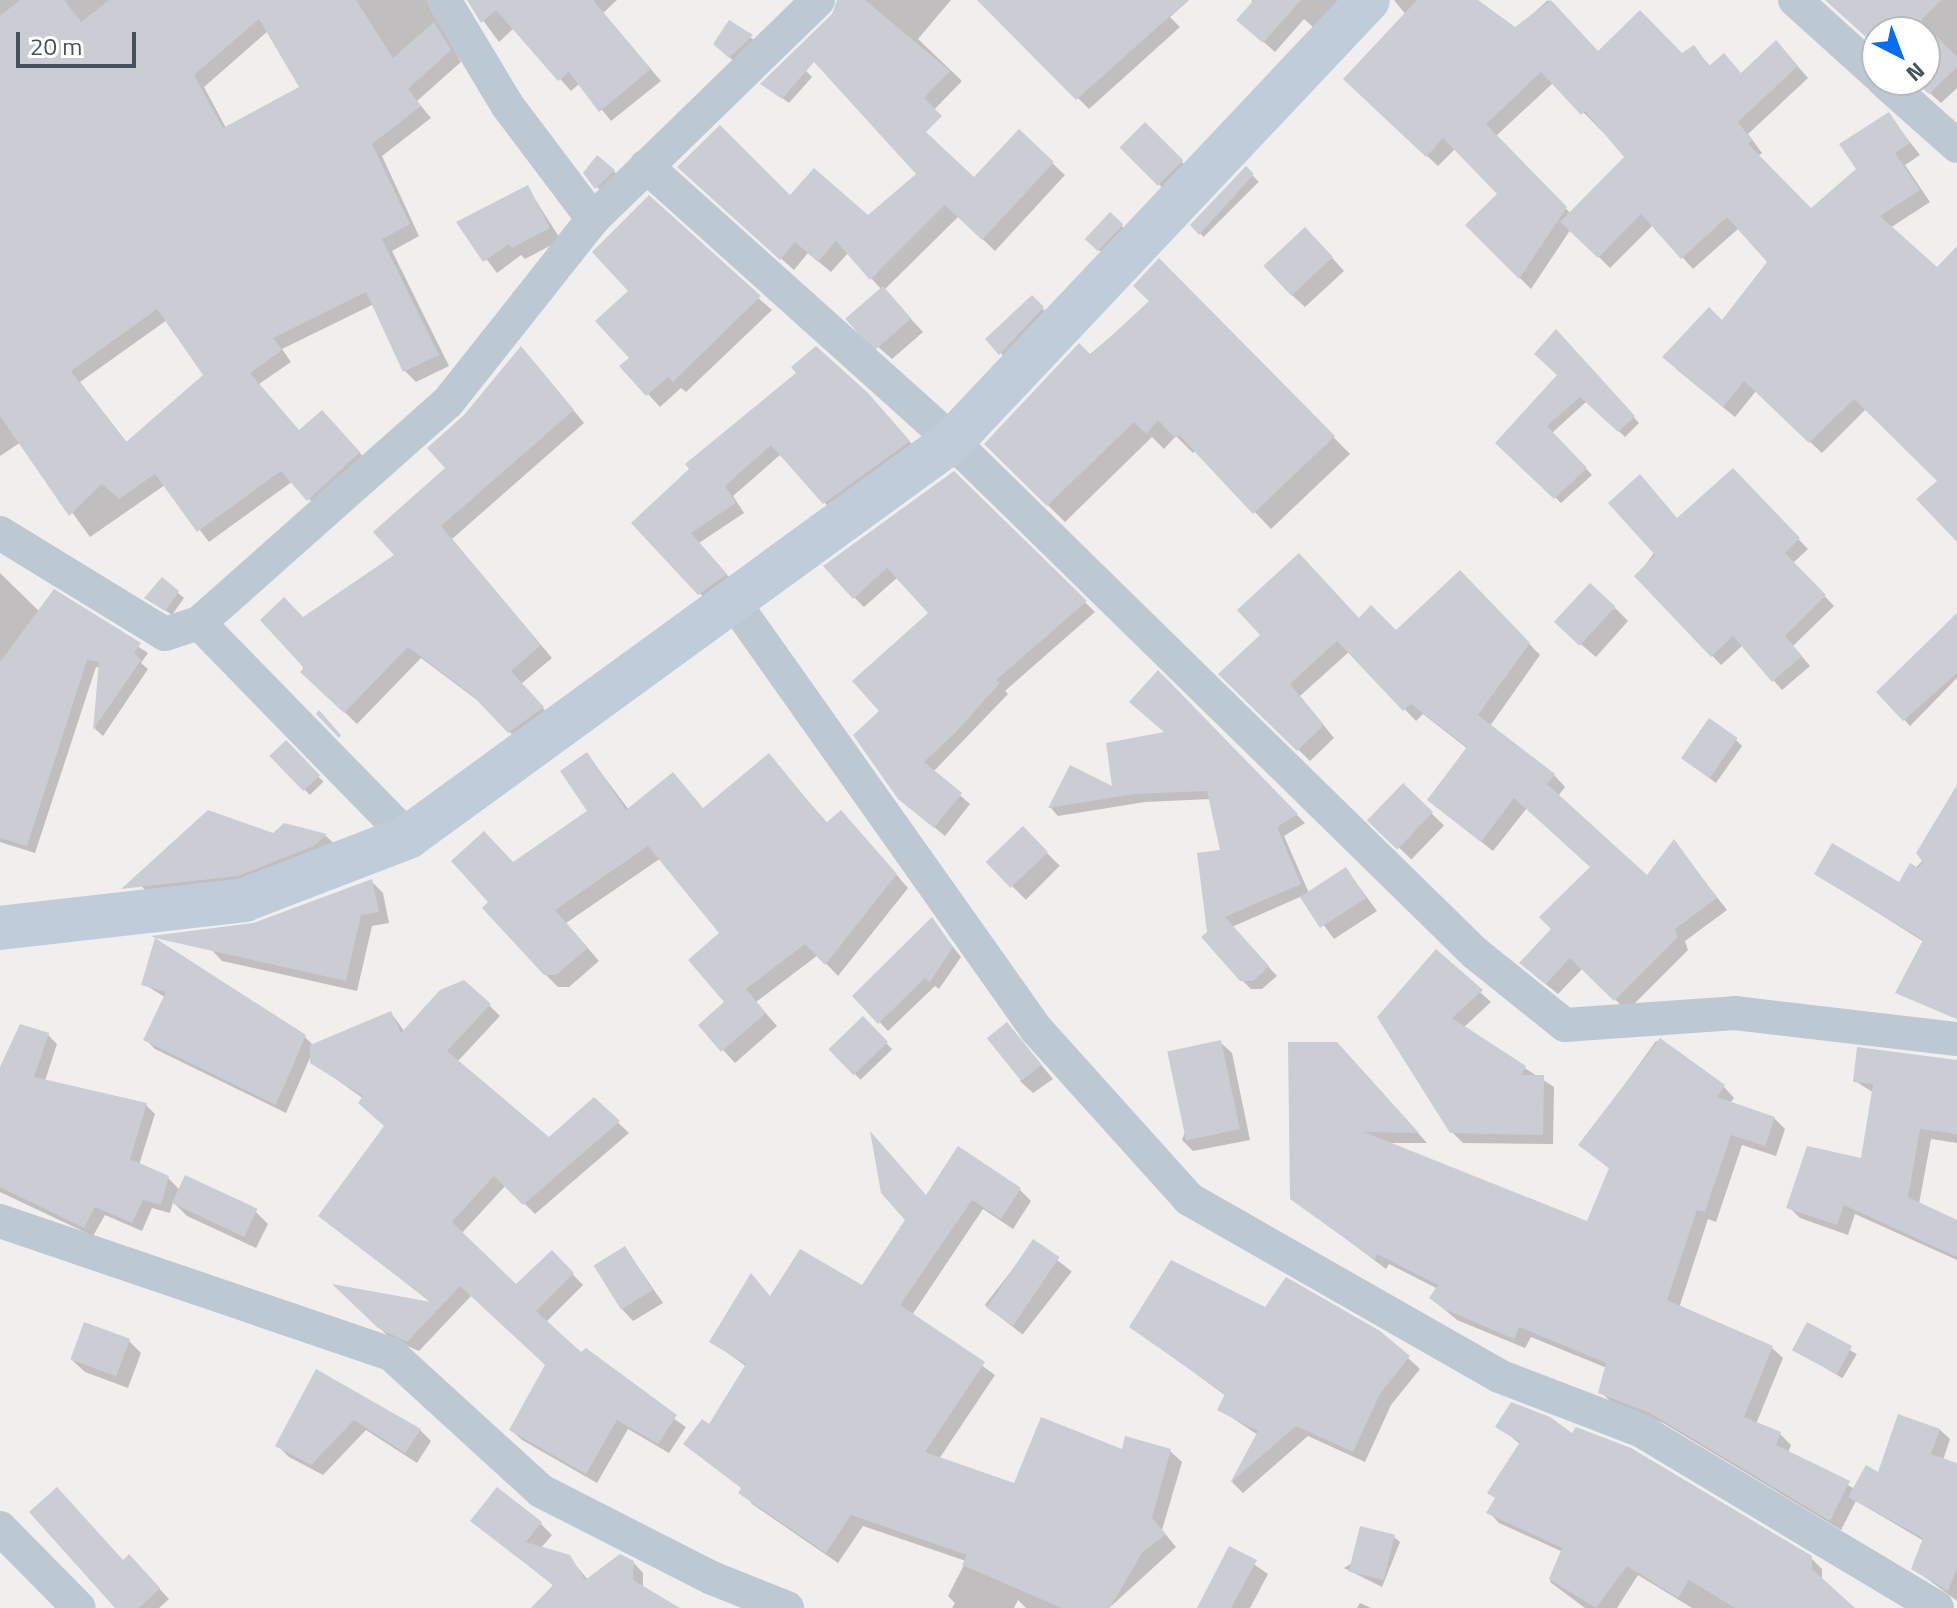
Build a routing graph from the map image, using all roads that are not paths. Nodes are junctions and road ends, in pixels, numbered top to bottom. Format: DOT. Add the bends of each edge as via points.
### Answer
graph roads {
  1 [pos="444,0"];
  2 [pos="818,0"];
  3 [pos="1368,0"];
  4 [pos="1795,0"];
  5 [pos="1861,60"];
  6 [pos="1901,96"];
  7 [pos="1957,146"];
  8 [pos="646,166"];
  9 [pos="593,219"];
  10 [pos="952,441"];
  11 [pos="0,533"];
  12 [pos="733,601"];
  13 [pos="199,623"];
  14 [pos="408,837"];
  15 [pos="0,928"];
  16 [pos="1957,1039"];
  17 [pos="0,1221"];
  18 [pos="0,1528"];
  19 [pos="79,1608"];
  20 [pos="787,1608"];
  21 [pos="1937,1608"];
  1 -- 9 [label="street" via="507,105"];
  2 -- 8 [label="street"];
  3 -- 10 [label="street"];
  4 -- 5 [label="street"];
  6 -- 7 [label="street"];
  8 -- 9 [label="street"];
  8 -- 10 [label="street"];
  9 -- 13 [label="street" via="448,402"];
  10 -- 12 [label="street"];
  10 -- 16 [label="street" via="1475,953 1565,1025 1735,1013"];
  11 -- 13 [label="street" via="165,634"];
  12 -- 14 [label="street"];
  12 -- 21 [label="street" via="1036,1029 1189,1199 1499,1376 1640,1430"];
  13 -- 14 [label="street"];
  14 -- 15 [label="street" via="244,900"];
  17 -- 20 [label="street" via="391,1354 541,1491 712,1578"];
  18 -- 19 [label="street"];
}
